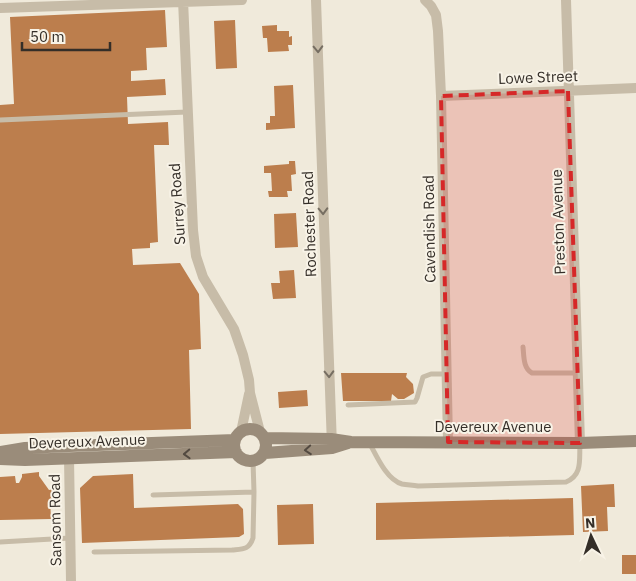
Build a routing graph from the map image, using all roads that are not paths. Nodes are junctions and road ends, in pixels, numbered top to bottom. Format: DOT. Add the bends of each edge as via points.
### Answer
graph roads {
  1 [pos="242,0"];
  2 [pos="316,0"];
  3 [pos="425,0"];
  4 [pos="566,0"];
  5 [pos="183,1"];
  6 [pos="0,8"];
  7 [pos="636,88"];
  8 [pos="568,91"];
  9 [pos="441,96"];
  10 [pos="187,112"];
  11 [pos="0,120"];
  12 [pos="523,347"];
  13 [pos="578,372"];
  14 [pos="446,374"];
  15 [pos="250,393"];
  16 [pos="348,405"];
  17 [pos="263,435"];
  18 [pos="237,441"];
  19 [pos="636,441"];
  20 [pos="368,442"];
  21 [pos="448,442"];
  22 [pos="332,443"];
  23 [pos="580,443"];
  24 [pos="0,452"];
  25 [pos="265,453"];
  26 [pos="69,458"];
  27 [pos="0,459"];
  28 [pos="253,461"];
  29 [pos="254,492"];
  30 [pos="152,495"];
  31 [pos="70,538"];
  32 [pos="0,542"];
  33 [pos="94,552"];
  34 [pos="70,581"];
  1 -- 5 [label="street"];
  2 -- 22 [label="street, Rochester Road, one-way"];
  3 -- 9 [label="street, Cavendish Road" via="436,15"];
  4 -- 8 [label="street, Preston Avenue"];
  5 -- 6 [label="street"];
  5 -- 10 [label="street, Surrey Road"];
  7 -- 8 [label="street, Lowe Street"];
  8 -- 9 [label="street, Lowe Street"];
  8 -- 13 [label="street, Preston Avenue"];
  9 -- 14 [label="street, Cavendish Road"];
  10 -- 11 [label="lane"];
  10 -- 15 [label="street, Surrey Road" via="196,256 203,276 234,329 247,368"];
  12 -- 13 [label="lane" via="526,366 532,373"];
  13 -- 23 [label="street, Preston Avenue"];
  14 -- 16 [label="lane" via="430,374 423,378 414,402"];
  14 -- 21 [label="street, Cavendish Road"];
  15 -- 17 [label="street, Surrey Road"];
  15 -- 18 [label="street, Surrey Road"];
  17 -- 18 [label="main road" via="247,429"];
  17 -- 22 [label="main road, Devereux Avenue"];
  17 -- 25 [label="main road" via="267,445"];
  18 -- 24 [label="main road, Devereux Avenue" via="25,448"];
  18 -- 26 [label="main road, Devereux Avenue, one-way"];
  18 -- 28 [label="main road" via="240,458"];
  19 -- 23 [label="main road, Devereux Avenue"];
  20 -- 21 [label="main road, Devereux Avenue"];
  20 -- 22 [label="main road, Devereux Avenue"];
  20 -- 23 [label="lane" via="389,477 402,484 418,486 566,482 577,475"];
  21 -- 23 [label="main road, Devereux Avenue"];
  22 -- 25 [label="main road, Devereux Avenue, one-way"];
  25 -- 28 [label="main road"];
  26 -- 27 [label="main road, Devereux Avenue"];
  26 -- 31 [label="street, Sansom Road"];
  28 -- 29 [label="lane"];
  29 -- 30 [label="lane"];
  29 -- 33 [label="lane" via="252,538 247,547 232,550"];
  31 -- 32 [label="lane"];
  31 -- 34 [label="street, Sansom Road"];
}
